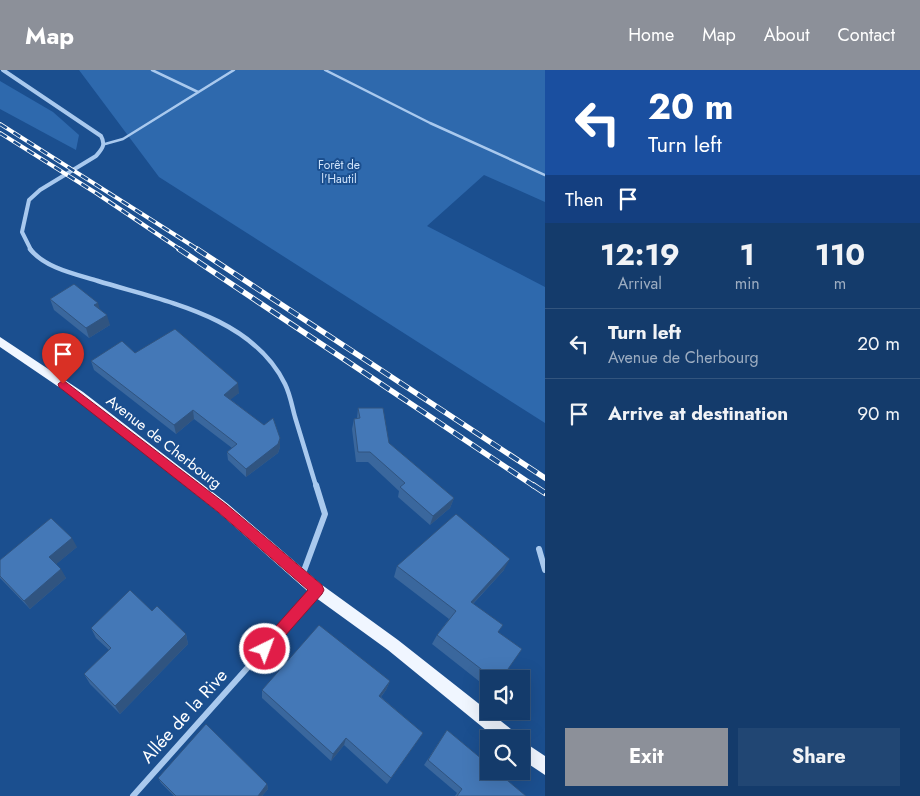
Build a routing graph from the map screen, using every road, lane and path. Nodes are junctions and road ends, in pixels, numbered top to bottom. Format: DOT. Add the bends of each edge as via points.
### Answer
graph roads {
  1 [pos="3,70"];
  2 [pos="152,70"];
  3 [pos="234,70"];
  4 [pos="326,70"];
  5 [pos="198,92"];
  6 [pos="105,144"];
  7 [pos="545,174"];
  8 [pos="0,341"];
  9 [pos="539,548"];
  10 [pos="545,570"];
  11 [pos="302,576"];
  12 [pos="317,590"];
  13 [pos="499,730"];
  14 [pos="530,755"];
  15 [pos="545,767"];
  16 [pos="133,796"];
  1 -- 6 [label="street" via="101,136"];
  2 -- 5 [label="lane"];
  3 -- 5 [label="lane"];
  4 -- 7 [label="lane" via="430,123"];
  5 -- 6 [label="lane" via="123,139"];
  6 -- 11 [label="street" via="100,152 29,200 23,222 24,239 35,255 62,270 191,310 221,323 250,342 276,368 286,386 325,514"];
  8 -- 11 [label="main road, Avenue de Cherbourg" via="79,395 223,508"];
  9 -- 10 [label="street"];
  11 -- 12 [label="main road, Avenue de Cherbourg"];
  12 -- 13 [label="main road, Avenue de Cherbourg" via="393,645"];
  12 -- 16 [label="street, Allée de la Rive"];
  14 -- 15 [label="main road"];
}
